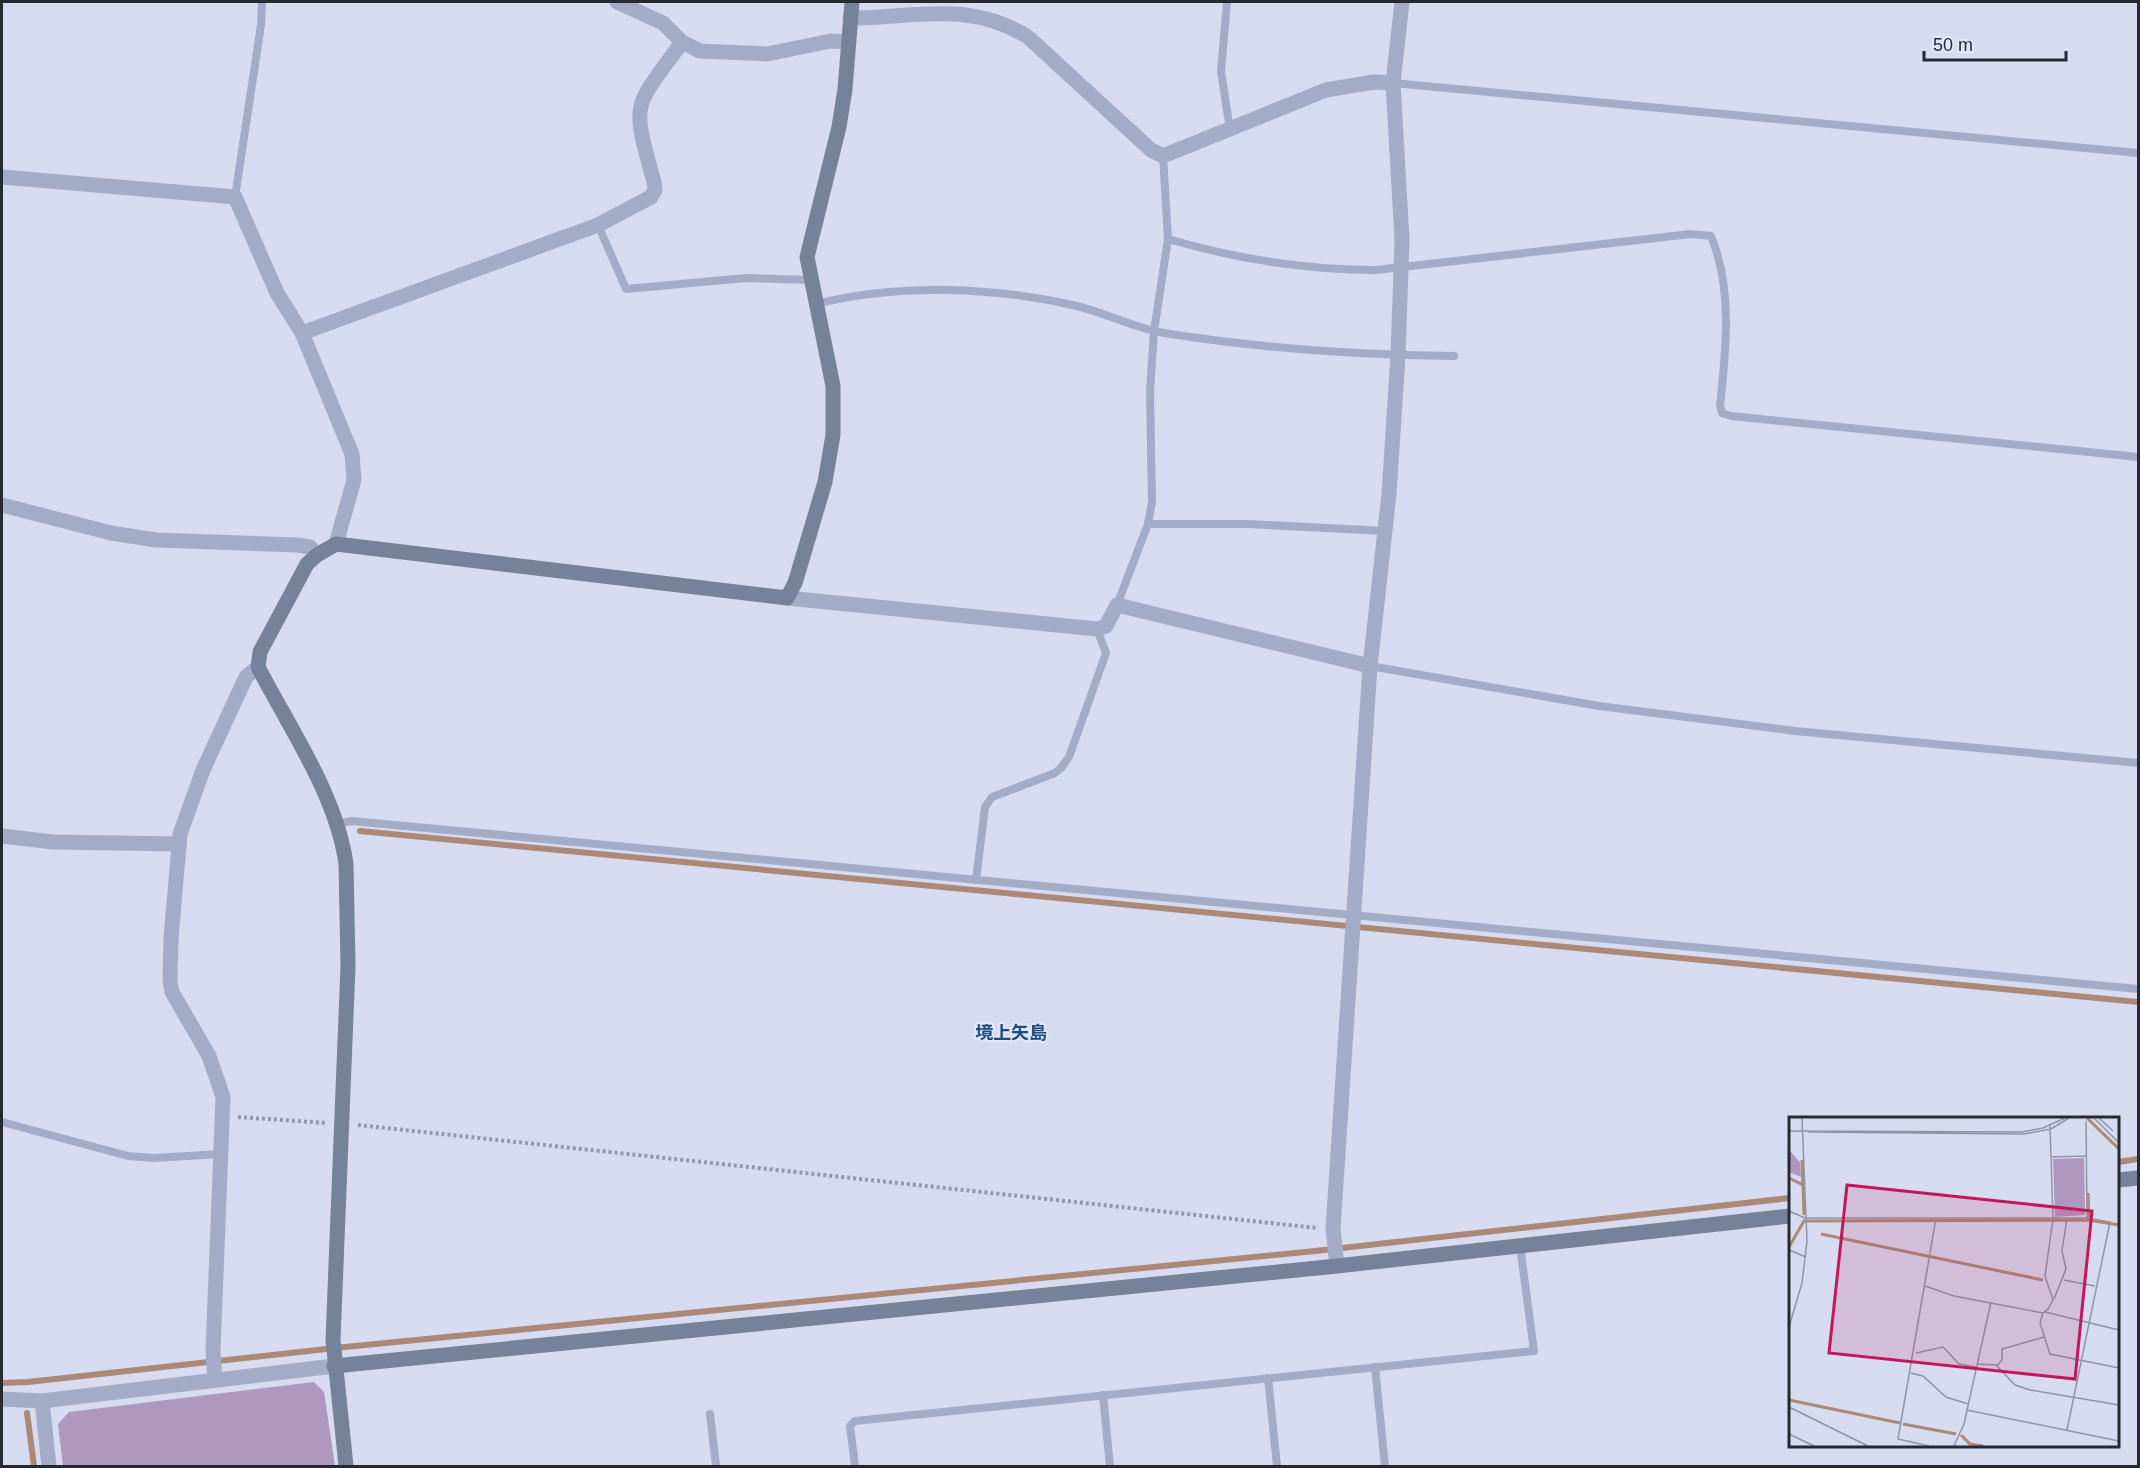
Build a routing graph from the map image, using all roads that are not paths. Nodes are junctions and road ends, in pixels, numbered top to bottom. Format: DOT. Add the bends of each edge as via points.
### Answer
graph roads {
  1 [pos="262,2"];
  2 [pos="617,2"];
  3 [pos="852,2"];
  4 [pos="1227,2"];
  5 [pos="1402,2"];
  6 [pos="850,18"];
  7 [pos="682,42"];
  8 [pos="849,42"];
  9 [pos="1393,83"];
  10 [pos="1230,130"];
  11 [pos="2139,153"];
  12 [pos="1163,156"];
  13 [pos="2,177"];
  14 [pos="235,197"];
  15 [pos="597,225"];
  16 [pos="1168,239"];
  17 [pos="1401,267"];
  18 [pos="810,280"];
  19 [pos="816,304"];
  20 [pos="1154,331"];
  21 [pos="302,333"];
  22 [pos="1398,356"];
  23 [pos="1454,356"];
  24 [pos="2139,458"];
  25 [pos="2,505"];
  26 [pos="1148,524"];
  27 [pos="1385,531"];
  28 [pos="336,544"];
  29 [pos="317,555"];
  30 [pos="787,598"];
  31 [pos="1117,604"];
  32 [pos="1097,629"];
  33 [pos="1370,666"];
  34 [pos="258,667"];
  35 [pos="2139,763"];
  36 [pos="336,824"];
  37 [pos="2,836"];
  38 [pos="179,844"];
  39 [pos="976,880"];
  40 [pos="1355,916"];
  41 [pos="2139,989"];
  42 [pos="2,1122"];
  43 [pos="221,1154"];
  44 [pos="2139,1178"];
  45 [pos="2119,1180"];
  46 [pos="1789,1216"];
  47 [pos="1520,1246"];
  48 [pos="1337,1266"];
  49 [pos="334,1363"];
  50 [pos="1376,1367"];
  51 [pos="1268,1378"];
  52 [pos="215,1379"];
  53 [pos="1103,1395"];
  54 [pos="2,1399"];
  55 [pos="42,1401"];
  56 [pos="710,1414"];
  57 [pos="49,1467"];
  58 [pos="346,1467"];
  59 [pos="716,1467"];
  60 [pos="855,1467"];
  61 [pos="1110,1467"];
  62 [pos="1277,1467"];
  63 [pos="1385,1467"];
  1 -- 14 [label="lane"];
  2 -- 7 [label="street" via="663,23"];
  3 -- 6 [label="street"];
  4 -- 10 [label="lane" via="1221,71"];
  5 -- 9 [label="street"];
  6 -- 8 [label="street"];
  6 -- 12 [label="street" via="948,12 992,19 1009,26 1028,38 1150,150"];
  7 -- 8 [label="street" via="700,51 756,55 831,41"];
  7 -- 15 [label="street" via="660,68 640,102 639,127 655,190 641,204"];
  8 -- 18 [label="street" via="839,127 810,236"];
  9 -- 10 [label="street" via="1326,90"];
  9 -- 11 [label="lane"];
  9 -- 17 [label="street"];
  10 -- 12 [label="street"];
  12 -- 16 [label="lane"];
  13 -- 14 [label="street"];
  14 -- 21 [label="street" via="277,292"];
  15 -- 18 [label="lane" via="626,289 746,278"];
  15 -- 21 [label="street"];
  16 -- 17 [label="lane" via="1262,262 1328,270"];
  16 -- 20 [label="lane"];
  17 -- 22 [label="street"];
  17 -- 24 [label="lane" via="1691,234 1711,236 1725,299 1727,342 1722,413"];
  18 -- 19 [label="street"];
  19 -- 20 [label="lane" via="873,295 955,290 1078,306"];
  19 -- 30 [label="street" via="833,386 833,435 825,482"];
  20 -- 22 [label="lane"];
  20 -- 26 [label="lane"];
  21 -- 28 [label="street" via="355,469"];
  22 -- 23 [label="lane"];
  22 -- 27 [label="street"];
  25 -- 29 [label="street" via="111,533 156,540 298,545 310,547"];
  26 -- 27 [label="lane"];
  26 -- 31 [label="lane"];
  27 -- 33 [label="street"];
  28 -- 29 [label="street"];
  28 -- 30 [label="street"];
  29 -- 34 [label="street" via="297,579 264,643"];
  30 -- 32 [label="street"];
  31 -- 32 [label="street" via="1106,626"];
  31 -- 33 [label="street"];
  32 -- 39 [label="lane" via="1106,654 1069,757 1054,773 993,796 985,807 981,824"];
  33 -- 35 [label="lane" via="1622,709 1795,731"];
  33 -- 40 [label="street"];
  34 -- 36 [label="street"];
  34 -- 38 [label="street" via="246,677 203,770"];
  36 -- 39 [label="lane" via="352,821"];
  36 -- 49 [label="street" via="344,847 349,896"];
  37 -- 38 [label="street" via="53,842"];
  38 -- 43 [label="street" via="170,981 172,992 218,1076 223,1098"];
  39 -- 40 [label="lane"];
  40 -- 41 [label="lane"];
  40 -- 48 [label="street" via="1333,1229"];
  42 -- 43 [label="lane" via="128,1156"];
  43 -- 52 [label="street"];
  44 -- 45 [label="street"];
  46 -- 47 [label="street"];
  47 -- 48 [label="street"];
  47 -- 50 [label="lane" via="1534,1351"];
  48 -- 49 [label="street"];
  49 -- 52 [label="street"];
  49 -- 58 [label="street"];
  50 -- 51 [label="lane"];
  50 -- 63 [label="lane"];
  51 -- 53 [label="lane"];
  51 -- 62 [label="lane"];
  52 -- 55 [label="street"];
  53 -- 60 [label="lane" via="855,1421 850,1426"];
  53 -- 61 [label="lane"];
  54 -- 55 [label="street"];
  55 -- 57 [label="street"];
  56 -- 59 [label="lane"];
}
